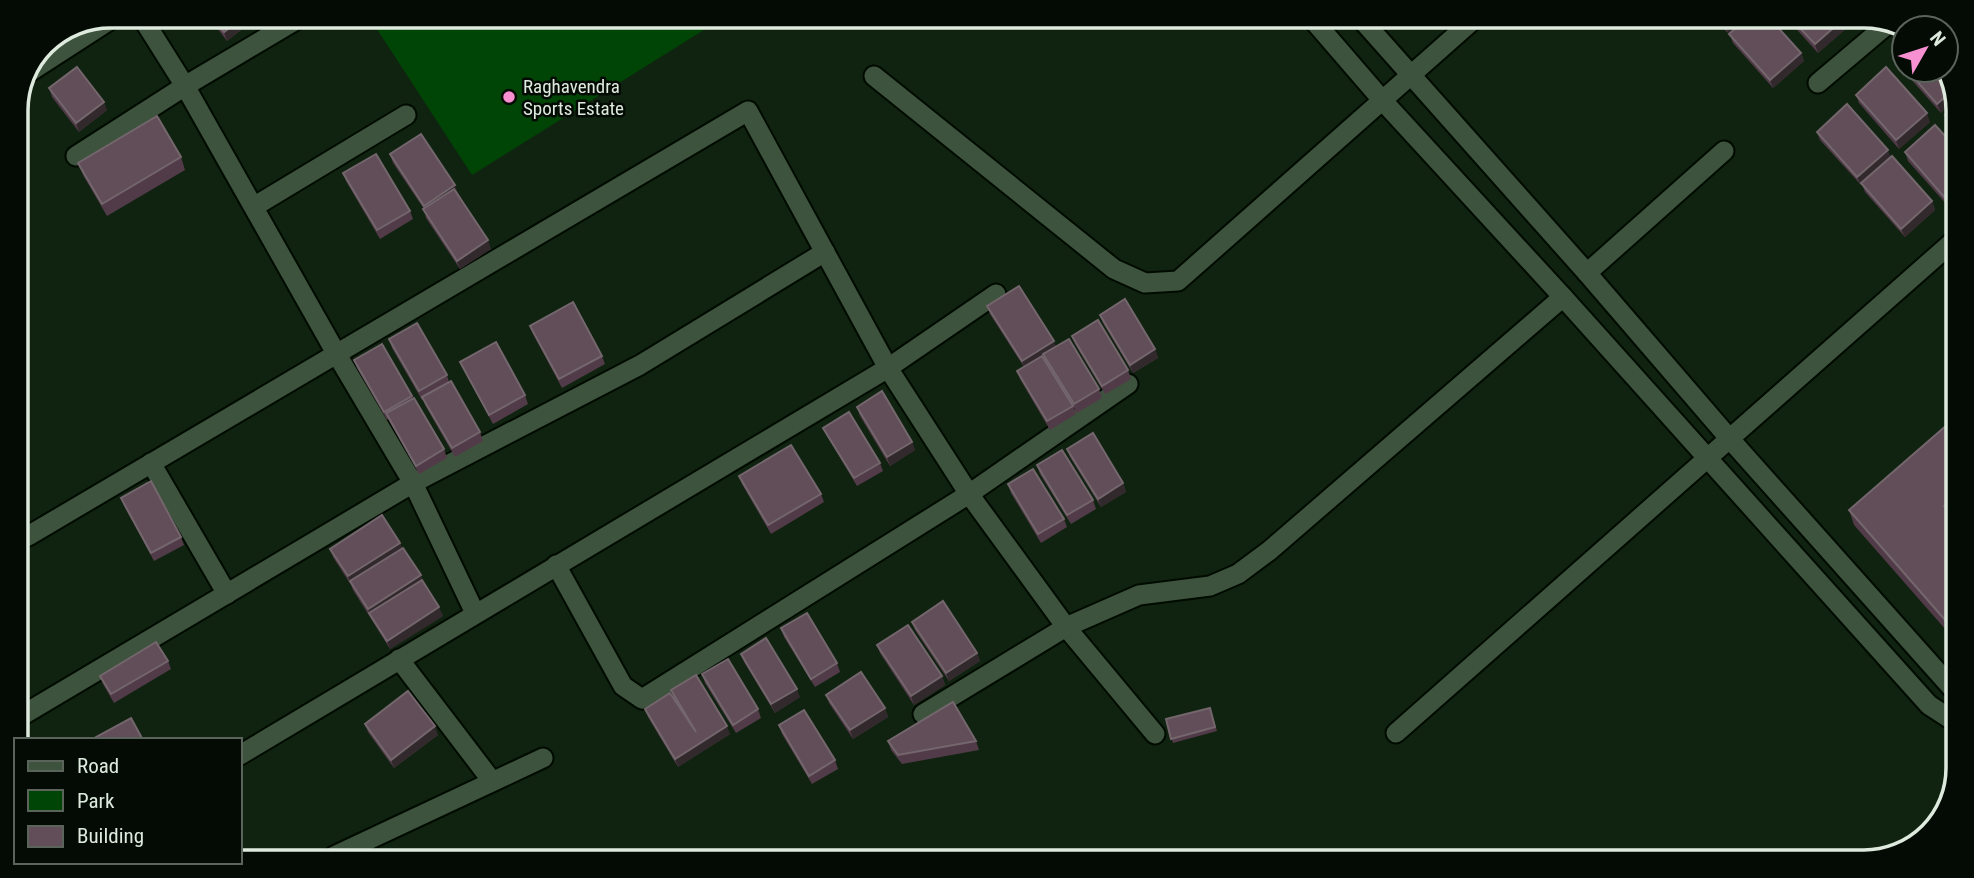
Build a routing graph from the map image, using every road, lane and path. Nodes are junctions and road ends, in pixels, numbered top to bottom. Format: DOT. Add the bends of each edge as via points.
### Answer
graph roads {
  1 [pos="149,28"];
  2 [pos="282,28"];
  3 [pos="1320,28"];
  4 [pos="1369,28"];
  5 [pos="1464,28"];
  6 [pos="94,30"];
  7 [pos="1881,30"];
  8 [pos="44,63"];
  9 [pos="874,76"];
  10 [pos="1410,76"];
  11 [pos="1818,83"];
  12 [pos="186,86"];
  13 [pos="1383,101"];
  14 [pos="406,115"];
  15 [pos="1724,150"];
  16 [pos="76,156"];
  17 [pos="255,206"];
  18 [pos="1946,248"];
  19 [pos="825,252"];
  20 [pos="1587,273"];
  21 [pos="996,294"];
  22 [pos="1563,297"];
  23 [pos="336,353"];
  24 [pos="888,368"];
  25 [pos="1128,384"];
  26 [pos="1729,438"];
  27 [pos="1707,457"];
  28 [pos="151,463"];
  29 [pos="413,483"];
  30 [pos="969,494"];
  31 [pos="28,534"];
  32 [pos="556,565"];
  33 [pos="227,594"];
  34 [pos="475,613"];
  35 [pos="1066,627"];
  36 [pos="399,659"];
  37 [pos="1946,681"];
  38 [pos="28,712"];
  39 [pos="923,714"];
  40 [pos="1946,716"];
  41 [pos="1396,733"];
  42 [pos="1155,734"];
  43 [pos="242,754"];
  44 [pos="543,758"];
  45 [pos="492,782"];
  46 [pos="347,850"];
  1 -- 12 [label="street"];
  2 -- 12 [label="street"];
  3 -- 13 [label="street"];
  4 -- 10 [label="street"];
  5 -- 10 [label="street"];
  6 -- 8 [label="street"];
  7 -- 11 [label="street"];
  9 -- 13 [label="street" via="1114,269 1145,283 1178,281"];
  10 -- 13 [label="street"];
  10 -- 20 [label="street"];
  12 -- 16 [label="street"];
  12 -- 17 [label="street"];
  13 -- 22 [label="street"];
  14 -- 17 [label="street"];
  15 -- 20 [label="street"];
  17 -- 23 [label="street"];
  18 -- 26 [label="street"];
  19 -- 23 [label="street" via="748,111"];
  19 -- 24 [label="street"];
  19 -- 29 [label="street" via="640,365"];
  20 -- 26 [label="street"];
  21 -- 24 [label="street"];
  22 -- 27 [label="street"];
  22 -- 35 [label="street" via="1238,574 1210,586 1139,595"];
  23 -- 28 [label="street"];
  23 -- 29 [label="street"];
  24 -- 30 [label="street"];
  24 -- 32 [label="street"];
  25 -- 30 [label="street"];
  26 -- 27 [label="street"];
  26 -- 37 [label="street"];
  27 -- 40 [label="street" via="1929,705"];
  27 -- 41 [label="street"];
  28 -- 31 [label="street"];
  28 -- 33 [label="street"];
  29 -- 33 [label="street"];
  29 -- 34 [label="street"];
  30 -- 32 [label="street" via="642,699 623,686"];
  30 -- 35 [label="street"];
  32 -- 34 [label="street"];
  33 -- 38 [label="street"];
  34 -- 36 [label="street"];
  35 -- 39 [label="street"];
  35 -- 42 [label="street"];
  36 -- 43 [label="street"];
  36 -- 45 [label="street"];
  44 -- 45 [label="street"];
  45 -- 46 [label="street"];
}
